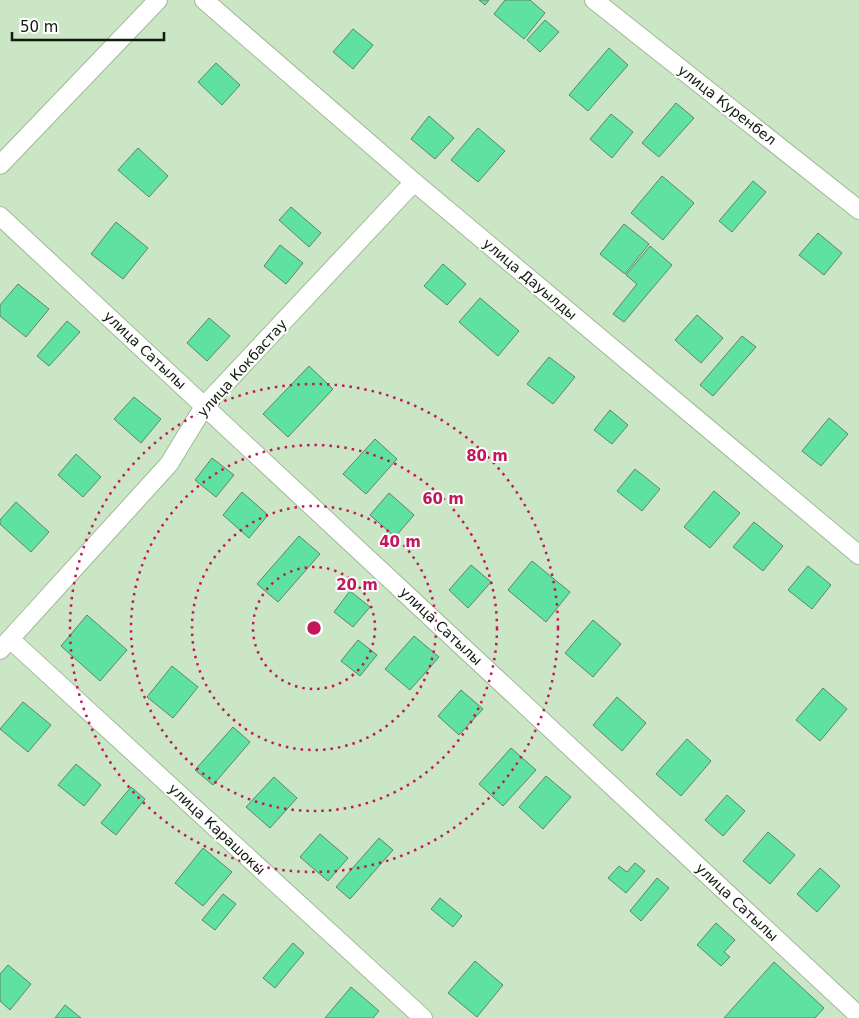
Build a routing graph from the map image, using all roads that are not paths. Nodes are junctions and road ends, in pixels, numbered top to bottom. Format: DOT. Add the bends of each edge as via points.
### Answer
graph roads {
  1 [pos="158,0"];
  2 [pos="204,0"];
  3 [pos="594,0"];
  4 [pos="0,165"];
  5 [pos="414,182"];
  6 [pos="859,210"];
  7 [pos="0,216"];
  8 [pos="205,405"];
  9 [pos="859,555"];
  10 [pos="5,644"];
  11 [pos="859,1016"];
  12 [pos="423,1018"];
  1 -- 4 [label="street"];
  2 -- 5 [label="street, улица Дауылды"];
  3 -- 6 [label="street, улица Куренбел"];
  5 -- 8 [label="street, улица Кокбастау"];
  5 -- 9 [label="street, улица Дауылды"];
  7 -- 8 [label="street, улица Сатылы"];
  8 -- 10 [label="street, улица Кокбастау" via="169,464"];
  8 -- 11 [label="street, улица Сатылы"];
  10 -- 12 [label="street, улица Карашокы"];
}
